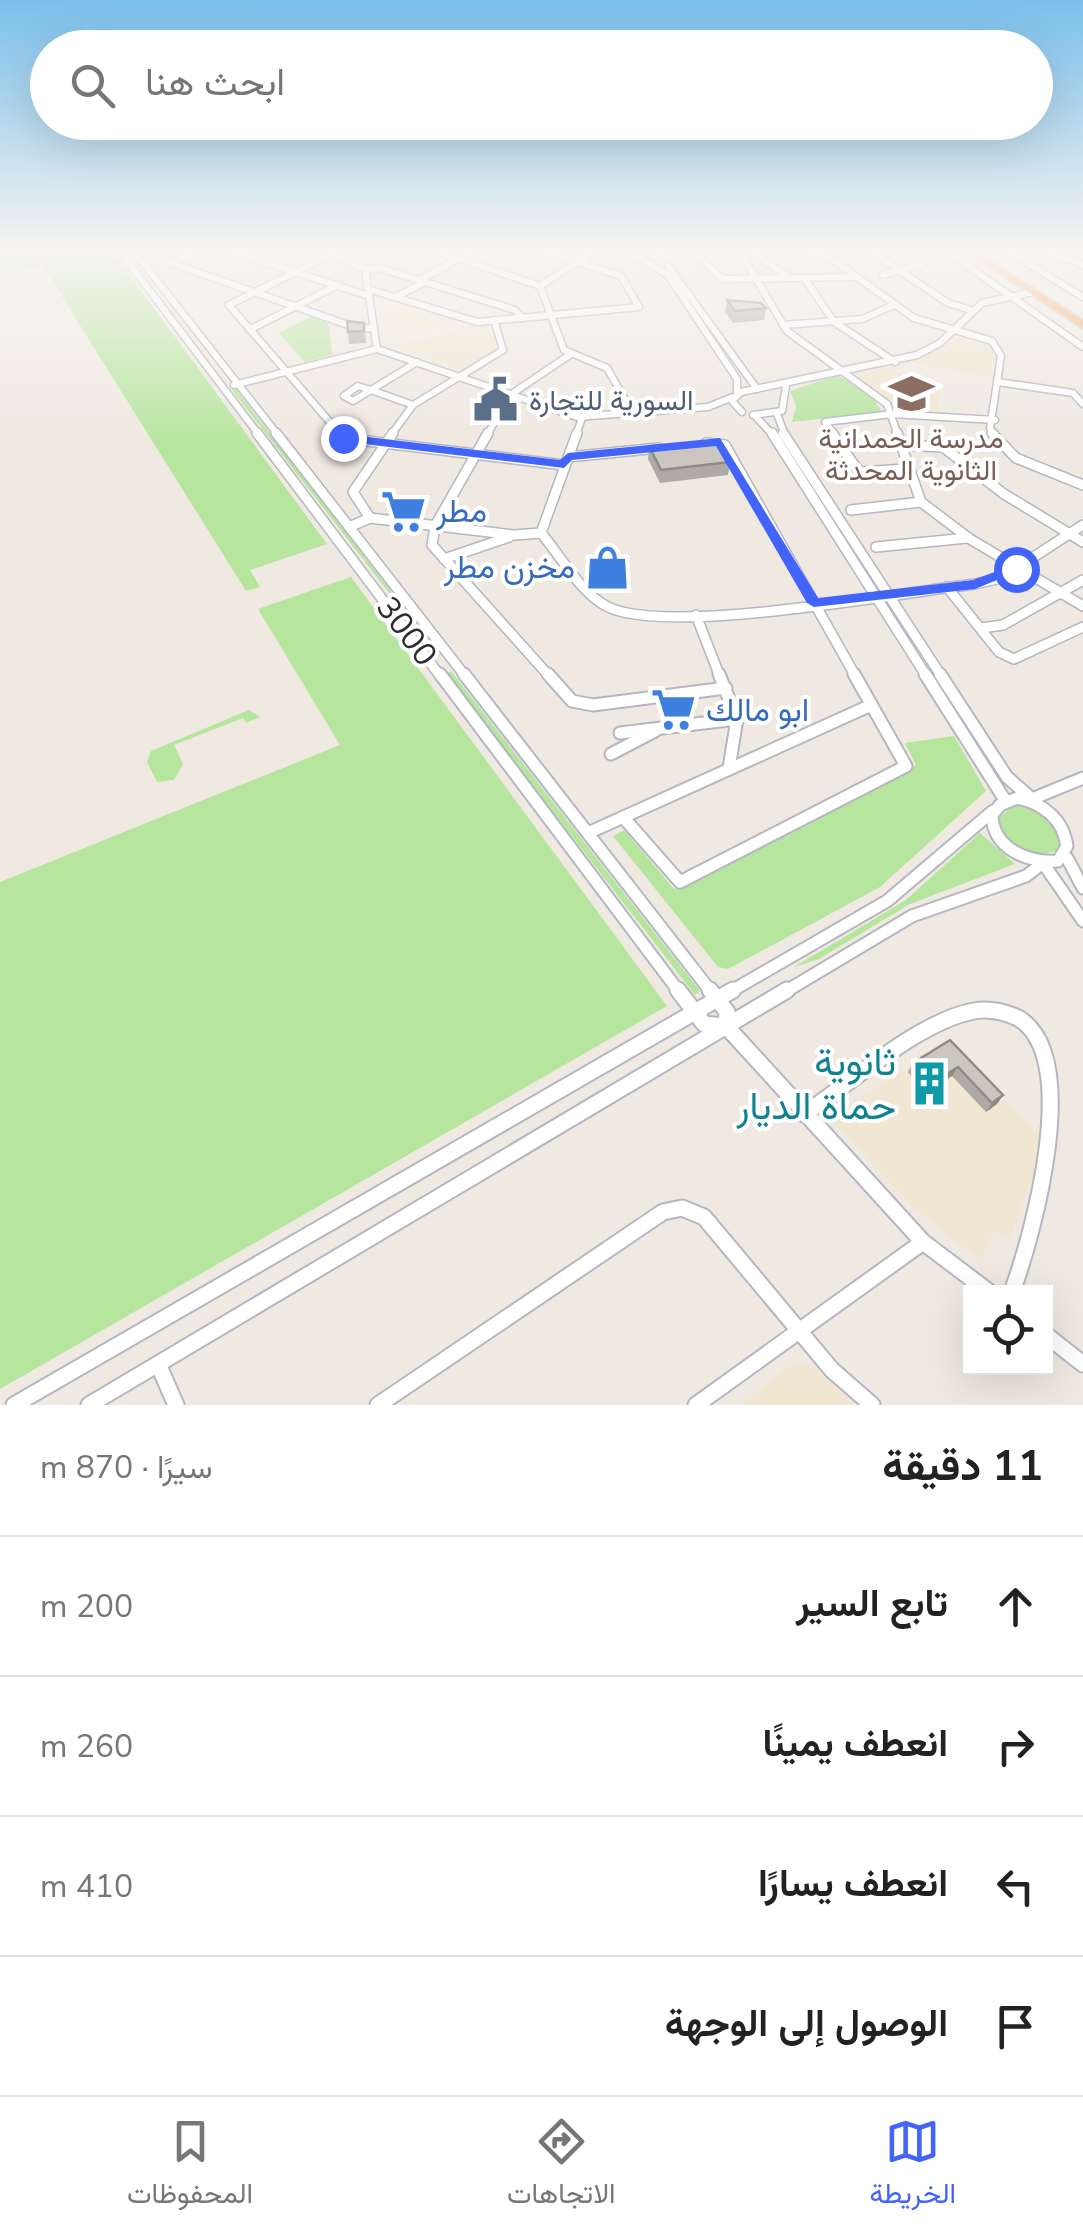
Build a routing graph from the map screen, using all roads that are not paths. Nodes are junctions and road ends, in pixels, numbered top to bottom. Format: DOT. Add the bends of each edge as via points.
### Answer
graph roads {
  1 [pos="552,315"];
  2 [pos="168,316"];
  3 [pos="184,316"];
  4 [pos="239,316"];
  5 [pos="278,316"];
  6 [pos="326,316"];
  7 [pos="372,316"];
  8 [pos="456,316"];
  9 [pos="521,316"];
  10 [pos="547,316"];
  11 [pos="698,316"];
  12 [pos="701,316"];
  13 [pos="779,316"];
  14 [pos="829,316"];
  15 [pos="870,316"];
  16 [pos="910,316"];
  17 [pos="966,316"];
  18 [pos="1040,316"];
  19 [pos="523,318"];
  20 [pos="494,320"];
  21 [pos="834,322"];
  22 [pos="784,325"];
  23 [pos="956,328"];
  24 [pos="251,329"];
  25 [pos="374,329"];
  26 [pos="1083,347"];
  27 [pos="377,349"];
  28 [pos="571,354"];
  29 [pos="418,362"];
  30 [pos="896,362"];
  31 [pos="287,370"];
  32 [pos="838,370"];
  33 [pos="458,376"];
  34 [pos="998,382"];
  35 [pos="237,384"];
  36 [pos="786,385"];
  37 [pos="223,388"];
  38 [pos="760,390"];
  39 [pos="510,395"];
  40 [pos="735,396"];
  41 [pos="783,400"];
  42 [pos="1083,404"];
  43 [pos="413,405"];
  44 [pos="708,407"];
  45 [pos="742,412"];
  46 [pos="777,414"];
  47 [pos="892,414"];
  48 [pos="634,415"];
  49 [pos="755,416"];
  50 [pos="582,418"];
  51 [pos="994,420"];
  52 [pos="388,444"];
  53 [pos="685,445"];
  54 [pos="902,445"];
  55 [pos="668,447"];
  56 [pos="474,454"];
  57 [pos="566,461"];
  58 [pos="906,468"];
  59 [pos="1083,485"];
  60 [pos="921,502"];
  61 [pos="851,510"];
  62 [pos="370,518"];
  63 [pos="1083,525"];
  64 [pos="436,526"];
  65 [pos="349,527"];
  66 [pos="541,533"];
  67 [pos="1067,533"];
  68 [pos="514,535"];
  69 [pos="968,538"];
  70 [pos="1083,542"];
  71 [pos="876,546"];
  72 [pos="444,559"];
  73 [pos="1016,569"];
  74 [pos="1083,580"];
  75 [pos="948,587"];
  76 [pos="888,593"];
  77 [pos="1060,594"];
  78 [pos="875,595"];
  79 [pos="814,603"];
  80 [pos="1083,606"];
  81 [pos="696,615"];
  82 [pos="1083,627"];
  83 [pos="980,628"];
  84 [pos="454,661"];
  85 [pos="436,668"];
  86 [pos="726,688"];
  87 [pos="869,706"];
  88 [pos="737,719"];
  89 [pos="661,728"];
  90 [pos="620,732"];
  91 [pos="611,754"];
  92 [pos="729,768"];
  93 [pos="1083,778"];
  94 [pos="1032,799"];
  95 [pos="999,806"];
  96 [pos="623,817"];
  97 [pos="588,833"];
  98 [pos="1068,858"];
  99 [pos="1043,862"];
  100 [pos="1083,888"];
  101 [pos="1083,921"];
  102 [pos="717,999"];
  103 [pos="694,1012"];
  104 [pos="726,1026"];
  105 [pos="804,1114"];
  106 [pos="923,1242"];
  107 [pos="980,1285"];
  108 [pos="1015,1285"];
  109 [pos="798,1329"];
  110 [pos="1053,1341"];
  111 [pos="158,1364"];
  112 [pos="1083,1364"];
  113 [pos="14,1405"];
  114 [pos="88,1405"];
  115 [pos="176,1405"];
  116 [pos="378,1405"];
  117 [pos="696,1405"];
  118 [pos="872,1405"];
  1 -- 28 [label="street"];
  2 -- 37 [label="street, 3000"];
  3 -- 35 [label="street, 3000"];
  4 -- 24 [label="street"];
  5 -- 24 [label="street"];
  6 -- 25 [label="street"];
  7 -- 25 [label="street"];
  8 -- 20 [label="street"];
  9 -- 19 [label="street"];
  10 -- 19 [label="street"];
  11 -- 40 [label="street" via="737,380"];
  12 -- 38 [label="street"];
  13 -- 22 [label="street"];
  14 -- 21 [label="street"];
  15 -- 21 [label="street"];
  16 -- 23 [label="street"];
  17 -- 23 [label="street"];
  18 -- 26 [label="street"];
  19 -- 20 [label="street"];
  20 -- 33 [label="street" via="504,350"];
  21 -- 22 [label="street"];
  21 -- 30 [label="street"];
  22 -- 32 [label="street"];
  23 -- 30 [label="street" via="940,343"];
  23 -- 34 [label="street" via="998,347"];
  24 -- 31 [label="street"];
  25 -- 27 [label="street"];
  27 -- 29 [label="street"];
  27 -- 31 [label="street"];
  28 -- 39 [label="street"];
  28 -- 48 [label="street" via="608,368"];
  29 -- 33 [label="street"];
  29 -- 43 [label="street" via="371,392"];
  30 -- 32 [label="street"];
  31 -- 35 [label="street"];
  31 -- 52 [label="street" via="343,438"];
  32 -- 36 [label="street"];
  32 -- 47 [label="street" via="878,395"];
  33 -- 39 [label="street"];
  33 -- 43 [label="street"];
  34 -- 42 [label="street" via="1073,393"];
  34 -- 51 [label="street"];
  35 -- 37 [label="street"];
  35 -- 65 [label="street, 3000"];
  36 -- 38 [label="street"];
  36 -- 41 [label="street"];
  37 -- 85 [label="street, 3000"];
  38 -- 40 [label="street"];
  38 -- 41 [label="street"];
  39 -- 50 [label="street"];
  39 -- 56 [label="street"];
  40 -- 44 [label="street"];
  40 -- 45 [label="street" via="733,405"];
  41 -- 46 [label="street"];
  43 -- 52 [label="street"];
  44 -- 45 [label="street"];
  44 -- 48 [label="street"];
  45 -- 49 [label="street"];
  46 -- 49 [label="street"];
  46 -- 76 [label="street"];
  47 -- 51 [label="street"];
  47 -- 54 [label="street"];
  47 -- 58 [label="street" via="825,422 859,472"];
  48 -- 50 [label="street"];
  49 -- 78 [label="street"];
  50 -- 57 [label="street"];
  51 -- 59 [label="street" via="993,438 1007,453"];
  52 -- 56 [label="street"];
  52 -- 62 [label="street" via="353,492"];
  53 -- 79 [label="street" via="724,445"];
  54 -- 58 [label="street"];
  54 -- 67 [label="street" via="943,447"];
  55 -- 57 [label="street"];
  56 -- 57 [label="street"];
  56 -- 64 [label="street"];
  57 -- 66 [label="street"];
  58 -- 60 [label="street"];
  60 -- 61 [label="street"];
  60 -- 69 [label="street"];
  62 -- 64 [label="street"];
  62 -- 65 [label="street"];
  63 -- 67 [label="street"];
  64 -- 68 [label="street"];
  64 -- 72 [label="street" via="432,545"];
  65 -- 84 [label="street, 3000"];
  66 -- 68 [label="street"];
  66 -- 81 [label="street" via="606,605 632,616"];
  67 -- 70 [label="street"];
  67 -- 73 [label="street"];
  68 -- 72 [label="street"];
  69 -- 71 [label="street"];
  69 -- 73 [label="street"];
  72 -- 86 [label="street" via="572,701"];
  73 -- 75 [label="street"];
  73 -- 77 [label="street"];
  74 -- 77 [label="street"];
  75 -- 76 [label="street"];
  75 -- 83 [label="street"];
  76 -- 78 [label="street"];
  76 -- 94 [label="street" via="1007,777"];
  77 -- 80 [label="street"];
  77 -- 83 [label="street" via="1004,625"];
  78 -- 79 [label="street"];
  78 -- 95 [label="street"];
  79 -- 81 [label="street"];
  79 -- 87 [label="street"];
  81 -- 86 [label="street"];
  82 -- 83 [label="street" via="1014,659"];
  84 -- 85 [label="street, 3000"];
  84 -- 97 [label="street, 3000"];
  85 -- 103 [label="street, 3000"];
  86 -- 88 [label="street"];
  87 -- 92 [label="street"];
  87 -- 96 [label="street" via="906,766 680,882"];
  88 -- 89 [label="street"];
  88 -- 92 [label="street"];
  89 -- 90 [label="street"];
  89 -- 91 [label="street"];
  92 -- 96 [label="street"];
  93 -- 94 [label="street"];
  94 -- 95 [label="street"];
  94 -- 98 [label="street" via="1068,819 1076,848"];
  95 -- 99 [label="street" via="991,823 996,836 1008,849"];
  95 -- 102 [label="street" via="886,901"];
  96 -- 97 [label="street"];
  97 -- 102 [label="street, 3000"];
  98 -- 99 [label="street"];
  98 -- 100 [label="street"];
  99 -- 101 [label="street"];
  99 -- 104 [label="street" via="1026,876 912,916"];
  102 -- 103 [label="street"];
  102 -- 104 [label="street, 3000" via="728,1012"];
  103 -- 104 [label="street, 3000" via="704,1024"];
  103 -- 113 [label="street"];
  104 -- 105 [label="street"];
  104 -- 111 [label="street"];
  105 -- 106 [label="street"];
  105 -- 108 [label="street" via="968,1012 1012,1014 1035,1028 1057,1054 1064,1076 1065,1133 1062,1161"];
  106 -- 107 [label="street"];
  106 -- 109 [label="street"];
  109 -- 116 [label="street" via="704,1216 682,1208 663,1212"];
  109 -- 117 [label="street"];
  109 -- 118 [label="street"];
  110 -- 112 [label="street"];
  111 -- 114 [label="street"];
  111 -- 115 [label="street"];
}
